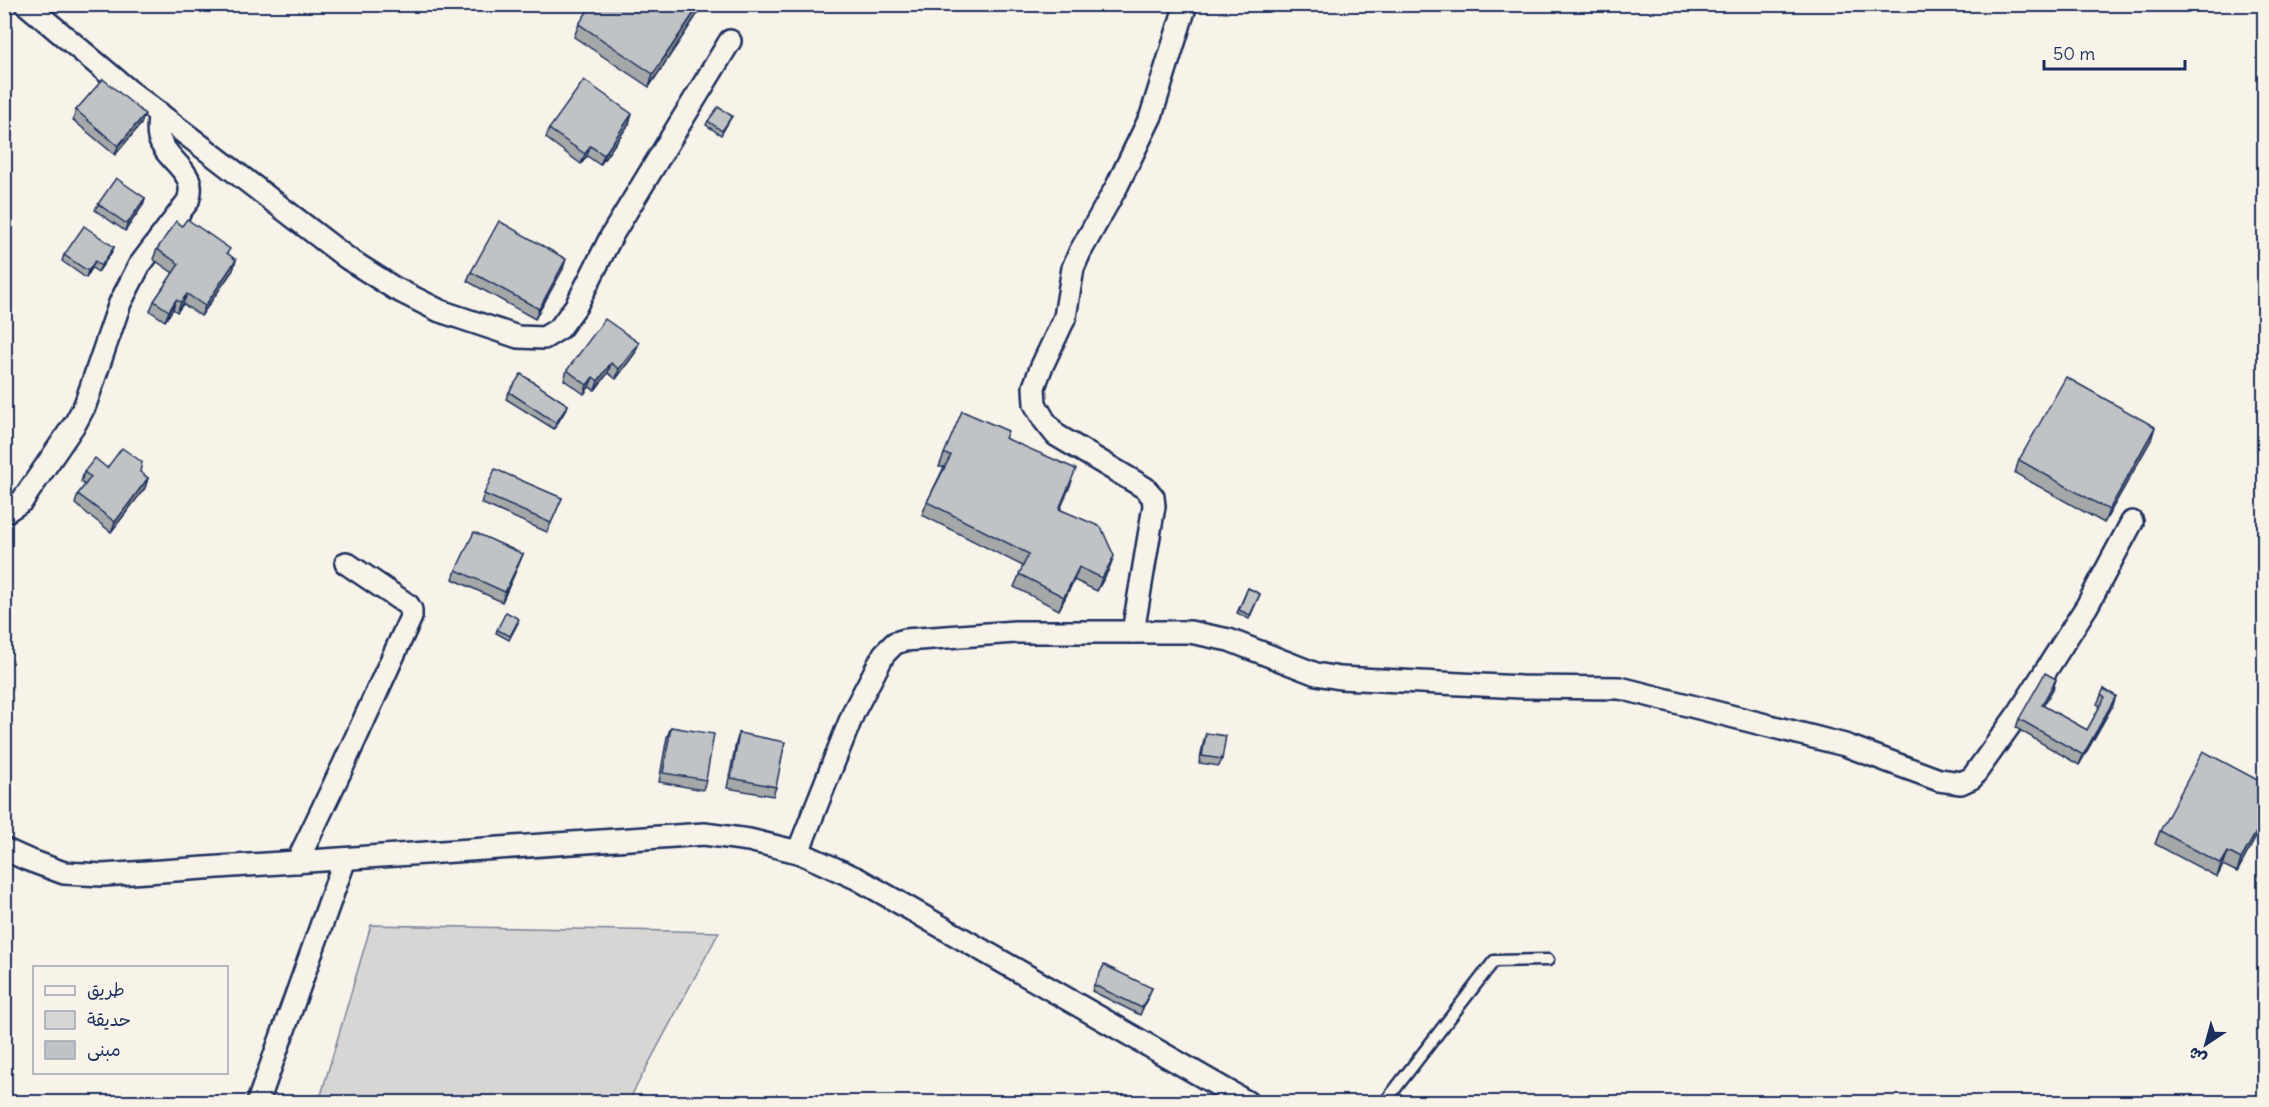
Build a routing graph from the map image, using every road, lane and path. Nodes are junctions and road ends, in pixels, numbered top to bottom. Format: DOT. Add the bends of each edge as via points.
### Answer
graph roads {
  1 [pos="26,4"];
  2 [pos="1186,4"];
  3 [pos="730,41"];
  4 [pos="159,113"];
  5 [pos="4,513"];
  6 [pos="2132,522"];
  7 [pos="346,563"];
  8 [pos="1133,632"];
  9 [pos="4,849"];
  10 [pos="798,852"];
  11 [pos="345,859"];
  12 [pos="297,862"];
  13 [pos="1548,960"];
  14 [pos="258,1102"];
  15 [pos="1247,1102"];
  16 [pos="1385,1102"];
  1 -- 4 [label="street"];
  2 -- 8 [label="street" via="1151,116 1077,260 1065,317 1034,387 1035,404 1056,435 1145,488 1153,497"];
  3 -- 4 [label="street" via="612,235 576,306 560,328 544,338 507,333 440,310 394,288 347,258"];
  4 -- 5 [label="street" via="159,137 189,178 192,191 125,294 76,422 22,501"];
  6 -- 8 [label="street" via="2087,606 2020,711 1972,778 1961,783 1939,780 1845,745 1620,688 1340,678 1316,674 1229,640 1190,632"];
  7 -- 12 [label="street" via="408,604 411,617"];
  8 -- 10 [label="street" via="1015,632 923,637 895,643 884,654 854,711"];
  9 -- 12 [label="street" via="64,873 103,875"];
  10 -- 11 [label="street" via="704,834"];
  10 -- 15 [label="street" via="858,879"];
  11 -- 12 [label="street"];
  11 -- 14 [label="street"];
  13 -- 16 [label="lane" via="1494,961"];
}
